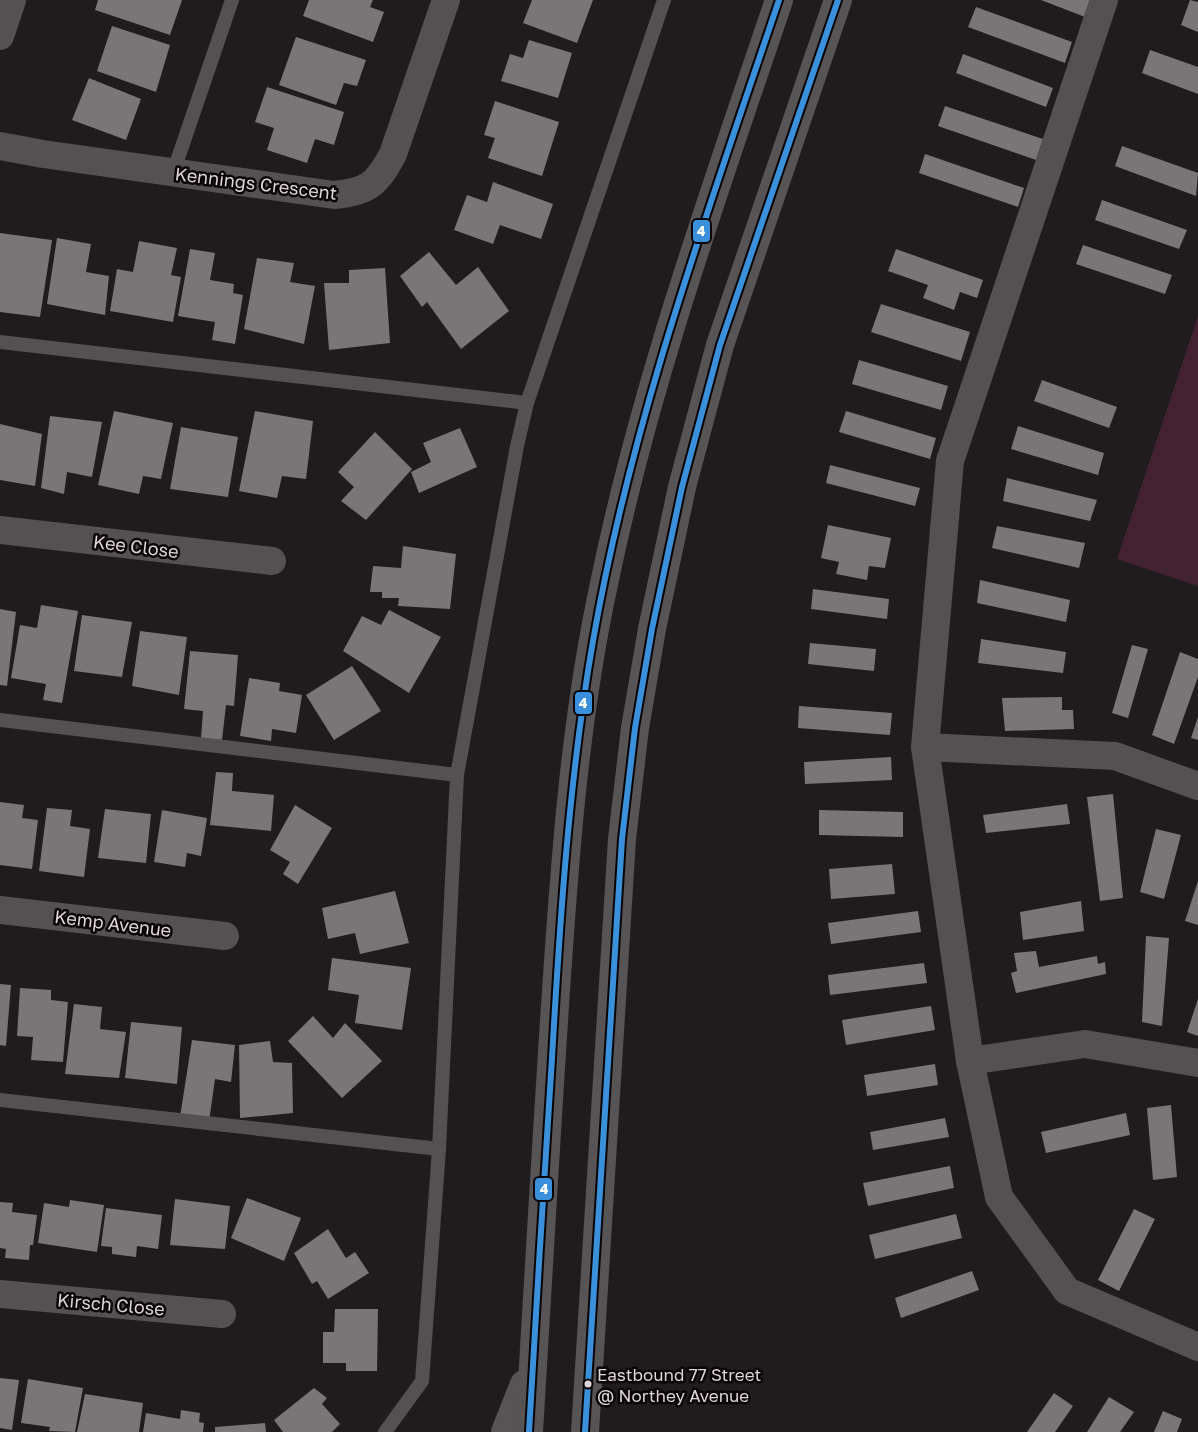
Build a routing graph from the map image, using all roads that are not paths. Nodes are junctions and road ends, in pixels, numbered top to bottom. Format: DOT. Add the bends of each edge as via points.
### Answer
graph roads {
  1 [pos="12,0"];
  2 [pos="232,0"];
  3 [pos="446,0"];
  4 [pos="664,0"];
  5 [pos="779,0"];
  6 [pos="838,0"];
  7 [pos="1104,0"];
  8 [pos="0,36"];
  9 [pos="0,146"];
  10 [pos="173,173"];
  11 [pos="0,342"];
  12 [pos="527,403"];
  13 [pos="0,530"];
  14 [pos="272,561"];
  15 [pos="0,720"];
  16 [pos="925,746"];
  17 [pos="457,775"];
  18 [pos="1198,786"];
  19 [pos="0,910"];
  20 [pos="225,936"];
  21 [pos="970,1061"];
  22 [pos="1198,1063"];
  23 [pos="0,1100"];
  24 [pos="438,1149"];
  25 [pos="0,1294"];
  26 [pos="222,1314"];
  27 [pos="1198,1347"];
  28 [pos="532,1361"];
  29 [pos="385,1432"];
  30 [pos="505,1432"];
  31 [pos="529,1432"];
  32 [pos="585,1432"];
  1 -- 8 [label="street"];
  2 -- 10 [label="lane"];
  3 -- 10 [label="street, Kennings Crescent" via="393,154 382,174 369,187 356,193 334,195"];
  4 -- 12 [label="lane"];
  5 -- 28 [label="main road" via="686,276 642,422 603,586 580,725 567,843"];
  6 -- 32 [label="main road" via="720,345 682,487 652,629 635,728 622,839"];
  7 -- 16 [label="street" via="950,461"];
  9 -- 10 [label="street, Kennings Crescent"];
  11 -- 12 [label="lane"];
  12 -- 17 [label="lane"];
  13 -- 14 [label="street, Kee Close"];
  15 -- 17 [label="lane"];
  16 -- 18 [label="street" via="1115,756"];
  16 -- 21 [label="street"];
  17 -- 24 [label="lane"];
  19 -- 20 [label="street, Kemp Avenue"];
  21 -- 22 [label="street" via="1085,1044"];
  21 -- 27 [label="street" via="999,1197 1067,1291"];
  23 -- 24 [label="lane"];
  24 -- 29 [label="lane" via="422,1381"];
  25 -- 26 [label="street, Kirsch Close"];
  28 -- 30 [label="main road"];
  28 -- 31 [label="main road"];
}
